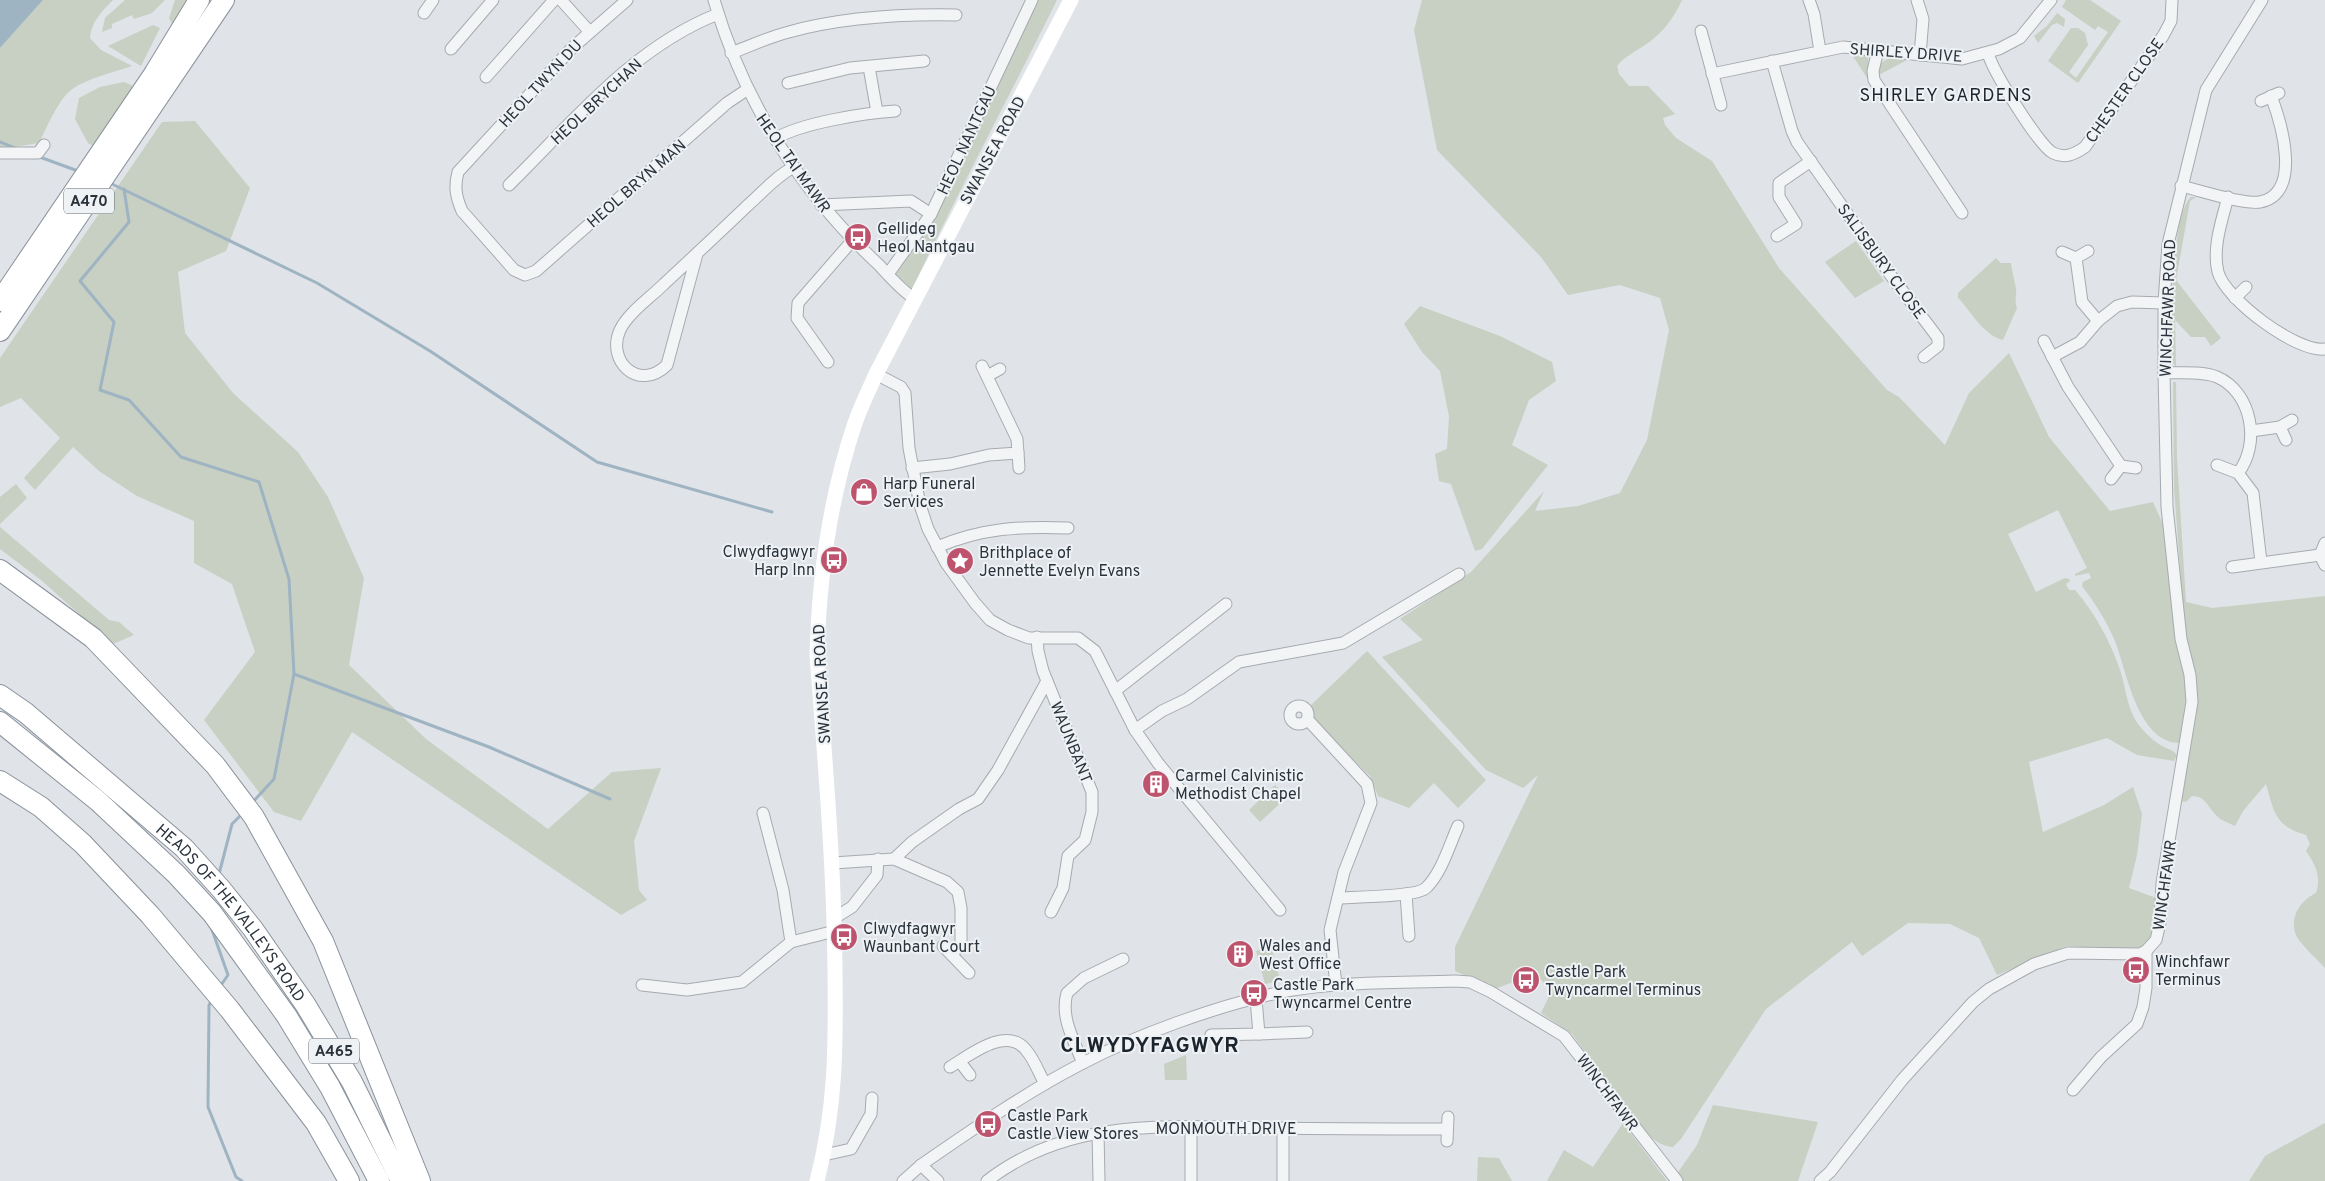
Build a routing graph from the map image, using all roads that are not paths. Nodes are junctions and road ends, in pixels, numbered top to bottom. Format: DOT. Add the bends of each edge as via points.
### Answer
graph roads {
  1 [pos="199,0"];
  2 [pos="224,0"];
  3 [pos="433,0"];
  4 [pos="493,0"];
  5 [pos="554,0"];
  6 [pos="561,0"];
  7 [pos="627,0"];
  8 [pos="714,0"];
  9 [pos="1032,0"];
  10 [pos="1071,0"];
  11 [pos="1809,0"];
  12 [pos="1917,0"];
  13 [pos="2051,0"];
  14 [pos="2172,0"];
  15 [pos="2262,0"];
  16 [pos="424,13"];
  17 [pos="718,14"];
  18 [pos="956,15"];
  19 [pos="589,31"];
  20 [pos="1701,31"];
  21 [pos="452,49"];
  22 [pos="1878,50"];
  23 [pos="1820,51"];
  24 [pos="731,53"];
  25 [pos="1988,53"];
  26 [pos="1920,55"];
  27 [pos="924,61"];
  28 [pos="1772,61"];
  29 [pos="869,66"];
  30 [pos="1712,74"];
  31 [pos="486,77"];
  32 [pos="161,79"];
  33 [pos="788,83"];
  34 [pos="748,89"];
  35 [pos="2270,97"];
  36 [pos="1720,105"];
  37 [pos="895,111"];
  38 [pos="877,112"];
  39 [pos="775,139"];
  40 [pos="44,145"];
  41 [pos="0,153"];
  42 [pos="1811,161"];
  43 [pos="794,168"];
  44 [pos="509,185"];
  45 [pos="2181,186"];
  46 [pos="2228,197"];
  47 [pos="821,205"];
  48 [pos="1962,213"];
  49 [pos="931,214"];
  50 [pos="1777,236"];
  51 [pos="852,241"];
  52 [pos="2088,251"];
  53 [pos="2062,252"];
  54 [pos="697,254"];
  55 [pos="2076,258"];
  56 [pos="888,274"];
  57 [pos="524,275"];
  58 [pos="2246,287"];
  59 [pos="2235,298"];
  60 [pos="915,299"];
  61 [pos="2164,303"];
  62 [pos="3,317"];
  63 [pos="2098,321"];
  64 [pos="2044,341"];
  65 [pos="2325,350"];
  66 [pos="2052,357"];
  67 [pos="1924,358"];
  68 [pos="828,362"];
  69 [pos="1000,369"];
  70 [pos="876,374"];
  71 [pos="2164,374"];
  72 [pos="2292,420"];
  73 [pos="2280,427"];
  74 [pos="2251,431"];
  75 [pos="2286,440"];
  76 [pos="1018,453"];
  77 [pos="2217,465"];
  78 [pos="2121,466"];
  79 [pos="912,468"];
  80 [pos="1019,468"];
  81 [pos="2136,468"];
  82 [pos="2238,473"];
  83 [pos="2111,479"];
  84 [pos="1068,528"];
  85 [pos="2325,543"];
  86 [pos="937,547"];
  87 [pos="2322,560"];
  88 [pos="2261,562"];
  89 [pos="2232,567"];
  90 [pos="0,570"];
  91 [pos="1459,574"];
  92 [pos="1226,604"];
  93 [pos="2177,606"];
  94 [pos="1037,637"];
  95 [pos="1047,682"];
  96 [pos="1115,691"];
  97 [pos="0,695"];
  98 [pos="1308,720"];
  99 [pos="0,722"];
  100 [pos="1135,730"];
  101 [pos="0,781"];
  102 [pos="763,813"];
  103 [pos="1458,826"];
  104 [pos="878,859"];
  105 [pos="894,859"];
  106 [pos="833,863"];
  107 [pos="1406,894"];
  108 [pos="1338,898"];
  109 [pos="1280,910"];
  110 [pos="1051,912"];
  111 [pos="835,924"];
  112 [pos="1409,936"];
  113 [pos="791,942"];
  114 [pos="943,946"];
  115 [pos="2146,951"];
  116 [pos="952,955"];
  117 [pos="1123,959"];
  118 [pos="969,973"];
  119 [pos="642,985"];
  120 [pos="1336,986"];
  121 [pos="1256,999"];
  122 [pos="1307,1032"];
  123 [pos="1259,1034"];
  124 [pos="1211,1035"];
  125 [pos="1083,1063"];
  126 [pos="970,1076"];
  127 [pos="1045,1084"];
  128 [pos="2073,1090"];
  129 [pos="872,1098"];
  130 [pos="1448,1117"];
  131 [pos="1192,1127"];
  132 [pos="1283,1129"];
  133 [pos="1098,1132"];
  134 [pos="824,1155"];
  135 [pos="921,1165"];
  136 [pos="1000,1177"];
  137 [pos="349,1181"];
  138 [pos="379,1181"];
  139 [pos="401,1181"];
  140 [pos="420,1181"];
  141 [pos="818,1181"];
  142 [pos="903,1181"];
  143 [pos="938,1181"];
  144 [pos="986,1181"];
  145 [pos="1099,1181"];
  146 [pos="1191,1181"];
  147 [pos="1283,1181"];
  148 [pos="1677,1181"];
  149 [pos="1820,1181"];
  1 -- 32 [label="highway, A470"];
  2 -- 32 [label="highway, A470"];
  3 -- 16 [label="street"];
  4 -- 21 [label="street"];
  5 -- 31 [label="street"];
  6 -- 19 [label="street"];
  7 -- 19 [label="street, HEOL TWYN DU"];
  8 -- 17 [label="street, HEOL TAI MAWR"];
  9 -- 49 [label="street, HEOL NANTGAU"];
  10 -- 60 [label="street, SWANSEA ROAD"];
  11 -- 23 [label="street"];
  12 -- 26 [label="street" via="1923,19"];
  13 -- 25 [label="street, SHIRLEY DRIVE" via="2020,38"];
  14 -- 25 [label="street, CHESTER CLOSE" via="2171,21 2163,36 2085,147 2077,153 2060,155 2046,147 1995,72"];
  15 -- 45 [label="street, WINCHFAWR ROAD" via="2206,90"];
  17 -- 24 [label="street, HEOL TAI MAWR"];
  17 -- 44 [label="street, HEOL BRYCHAN" via="699,21 619,76"];
  18 -- 24 [label="street" via="902,14 848,20 789,32"];
  19 -- 57 [label="street, HEOL TWYN DU" via="458,172 455,184 462,211 514,270"];
  20 -- 30 [label="street"];
  22 -- 23 [label="street, SHIRLEY DRIVE" via="1843,47"];
  22 -- 26 [label="street, SHIRLEY DRIVE"];
  22 -- 48 [label="street" via="1874,80"];
  23 -- 28 [label="street, SHIRLEY DRIVE"];
  24 -- 34 [label="street, HEOL TAI MAWR"];
  25 -- 26 [label="street, SHIRLEY DRIVE" via="1962,59"];
  27 -- 29 [label="street"];
  28 -- 30 [label="street, SHIRLEY DRIVE"];
  28 -- 42 [label="street, SALISBURY CLOSE" via="1792,131"];
  29 -- 33 [label="street"];
  29 -- 38 [label="street"];
  30 -- 36 [label="street"];
  32 -- 62 [label="highway, A470"];
  34 -- 39 [label="street, HEOL TAI MAWR"];
  34 -- 57 [label="street, HEOL BRYN MAN" via="727,103 536,271"];
  35 -- 46 [label="street" via="2282,125 2285,142 2285,167 2280,187 2268,200 2259,202"];
  37 -- 38 [label="street"];
  38 -- 39 [label="street" via="786,133"];
  39 -- 43 [label="street, HEOL TAI MAWR"];
  40 -- 41 [label="street" via="38,153"];
  42 -- 50 [label="street" via="1779,183 1779,197 1796,224"];
  42 -- 67 [label="street, SALISBURY CLOSE" via="1938,338 1938,346"];
  43 -- 47 [label="street, HEOL TAI MAWR"];
  43 -- 54 [label="street" via="775,181"];
  45 -- 46 [label="street"];
  45 -- 61 [label="street, WINCHFAWR ROAD" via="2168,244"];
  46 -- 59 [label="street" via="2218,239 2217,271"];
  47 -- 49 [label="street" via="910,201"];
  47 -- 51 [label="street, HEOL TAI MAWR"];
  49 -- 56 [label="street, HEOL NANTGAU"];
  51 -- 56 [label="street, HEOL TAI MAWR"];
  51 -- 68 [label="street" via="798,303 796,318"];
  52 -- 55 [label="street"];
  53 -- 55 [label="street"];
  54 -- 54 [label="street" via="622,324 618,333 619,357 624,366 638,376 652,376 666,365"];
  55 -- 63 [label="street" via="2082,302"];
  56 -- 60 [label="street, HEOL TAI MAWR"];
  58 -- 59 [label="street"];
  59 -- 65 [label="street" via="2252,315 2308,348"];
  60 -- 70 [label="street, SWANSEA ROAD"];
  61 -- 63 [label="street" via="2124,303"];
  61 -- 71 [label="street, WINCHFAWR ROAD"];
  63 -- 66 [label="street" via="2080,342"];
  64 -- 66 [label="street"];
  66 -- 78 [label="street" via="2078,403"];
  69 -- 76 [label="street" via="985,371 1017,439"];
  70 -- 79 [label="street" via="905,392"];
  70 -- 106 [label="street, SWANSEA ROAD" via="855,422 840,477 818,615 817,655"];
  71 -- 74 [label="street" via="2210,375 2225,382 2242,398"];
  71 -- 93 [label="street, WINCHFAWR ROAD" via="2167,507"];
  72 -- 73 [label="street"];
  73 -- 74 [label="street"];
  73 -- 75 [label="street"];
  74 -- 82 [label="street" via="2248,457"];
  76 -- 79 [label="street"];
  76 -- 80 [label="street"];
  77 -- 82 [label="street"];
  78 -- 81 [label="street"];
  78 -- 83 [label="street"];
  79 -- 86 [label="street" via="920,505"];
  82 -- 88 [label="street" via="2253,493"];
  84 -- 86 [label="street" via="991,530"];
  85 -- 87 [label="street"];
  86 -- 94 [label="street" via="950,570 990,620 1022,636"];
  87 -- 88 [label="street"];
  88 -- 89 [label="street"];
  90 -- 140 [label="highway" via="93,638 215,765 254,817 323,941"];
  91 -- 100 [label="street" via="1343,643 1239,662 1187,699"];
  92 -- 96 [label="street"];
  93 -- 115 [label="street, WINCHFAWR" via="2192,702 2162,883 2160,923 2156,940"];
  94 -- 95 [label="street, WAUNBANT"];
  94 -- 96 [label="street" via="1078,638 1086,642 1095,651"];
  95 -- 105 [label="street, WAUNBANT" via="978,799 912,842"];
  95 -- 110 [label="street, WAUNBANT" via="1092,792 1092,812 1085,840 1068,856 1063,888"];
  96 -- 100 [label="street"];
  97 -- 139 [label="highway, HEADS OF THE VALLEYS ROAD / A465" via="26,713 184,848 253,929 305,1004 352,1082"];
  98 -- 108 [label="street" via="1367,784 1371,803 1344,872"];
  99 -- 138 [label="highway, HEADS OF THE VALLEYS ROAD / A465" via="98,801 176,874 212,913 286,1014 330,1087"];
  100 -- 109 [label="street" via="1158,763"];
  101 -- 137 [label="highway" via="41,807 83,844 150,914 230,1010 316,1123"];
  102 -- 113 [label="street" via="783,890"];
  103 -- 107 [label="street" via="1436,876 1424,890"];
  104 -- 105 [label="street"];
  104 -- 106 [label="street"];
  104 -- 111 [label="street" via="877,875"];
  105 -- 116 [label="street" via="947,882 958,892 961,943"];
  106 -- 111 [label="street, SWANSEA ROAD"];
  107 -- 108 [label="street"];
  107 -- 112 [label="street"];
  108 -- 120 [label="street" via="1330,930"];
  111 -- 113 [label="street"];
  111 -- 134 [label="street, SWANSEA ROAD" via="836,1057"];
  113 -- 119 [label="street" via="742,982 687,990"];
  114 -- 116 [label="street"];
  115 -- 128 [label="street" via="2146,988 2137,1024 2101,1057"];
  115 -- 149 [label="street, WINCHFAWR" via="2132,955 2068,953 2034,964 1988,989 1902,1080"];
  116 -- 118 [label="street"];
  117 -- 125 [label="street" via="1089,975 1067,993 1066,1013 1070,1032"];
  120 -- 121 [label="street, WINCHFAWR"];
  120 -- 148 [label="street, WINCHFAWR" via="1470,982 1530,1014 1570,1042"];
  121 -- 123 [label="street"];
  121 -- 125 [label="street, WINCHFAWR" via="1157,1031"];
  122 -- 123 [label="street"];
  123 -- 124 [label="street"];
  125 -- 127 [label="street, WINCHFAWR"];
  126 -- 127 [label="street" via="955,1065 996,1042 1013,1042 1026,1049"];
  127 -- 135 [label="street, WINCHFAWR"];
  129 -- 134 [label="street" via="871,1114 850,1149"];
  130 -- 132 [label="street, MONMOUTH DRIVE" via="1447,1135"];
  131 -- 132 [label="street, MONMOUTH DRIVE"];
  131 -- 133 [label="street, MONMOUTH DRIVE" via="1126,1128"];
  131 -- 146 [label="street"];
  132 -- 147 [label="street"];
  133 -- 136 [label="street, MONMOUTH DRIVE" via="1054,1143"];
  133 -- 145 [label="street"];
  134 -- 141 [label="street, SWANSEA ROAD"];
  135 -- 142 [label="street, WINCHFAWR"];
  135 -- 143 [label="street"];
  136 -- 144 [label="street, MONMOUTH DRIVE"];
}
